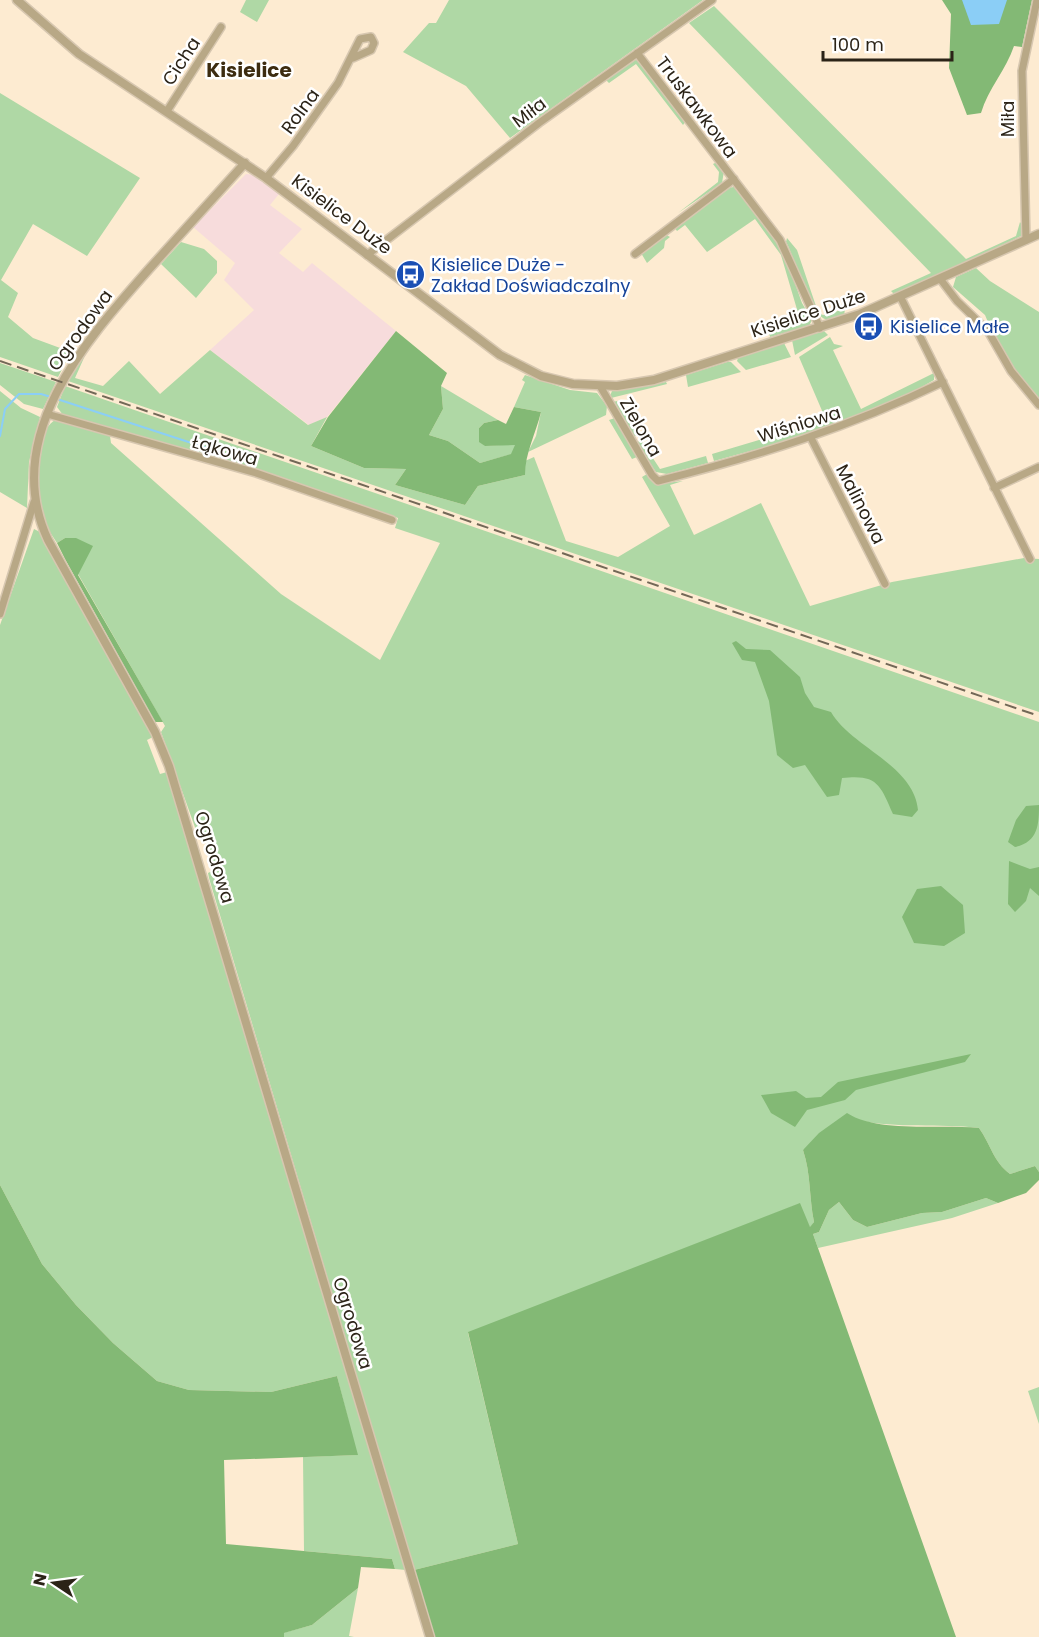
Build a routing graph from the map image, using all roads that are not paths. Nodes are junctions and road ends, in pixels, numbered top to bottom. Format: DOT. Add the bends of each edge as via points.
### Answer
graph roads {
  1 [pos="17,0"];
  2 [pos="712,0"];
  3 [pos="1037,0"];
  4 [pos="221,27"];
  5 [pos="637,53"];
  6 [pos="353,58"];
  7 [pos="167,111"];
  8 [pos="245,163"];
  9 [pos="266,178"];
  10 [pos="734,179"];
  11 [pos="1039,234"];
  12 [pos="1026,240"];
  13 [pos="635,254"];
  14 [pos="367,255"];
  15 [pos="941,280"];
  16 [pos="901,298"];
  17 [pos="819,328"];
  18 [pos="943,382"];
  19 [pos="600,386"];
  20 [pos="1039,405"];
  21 [pos="47,414"];
  22 [pos="811,438"];
  23 [pos="1039,467"];
  24 [pos="658,480"];
  25 [pos="994,488"];
  26 [pos="34,502"];
  27 [pos="392,520"];
  28 [pos="1030,559"];
  29 [pos="885,584"];
  30 [pos="0,614"];
  31 [pos="430,1637"];
  1 -- 7 [label="street, Kisielice Duże" via="80,54"];
  2 -- 5 [label="street, Miła"];
  3 -- 12 [label="street, Miła" via="1022,71"];
  4 -- 7 [label="street, Cicha"];
  5 -- 10 [label="street, Truskawkowa"];
  5 -- 14 [label="street, Miła"];
  6 -- 9 [label="street, Rolna" via="316,115"];
  7 -- 8 [label="street, Kisielice Duże"];
  8 -- 9 [label="street, Kisielice Duże"];
  8 -- 21 [label="street, Ogrodowa" via="94,333 65,377"];
  9 -- 14 [label="street, Kisielice Duże"];
  10 -- 13 [label="street, Truskawkowa"];
  10 -- 17 [label="street, Truskawkowa" via="787,251"];
  11 -- 12 [label="street, Kisielice Duże"];
  12 -- 15 [label="street, Kisielice Duże"];
  14 -- 19 [label="street, Kisielice Duże" via="500,355 547,378"];
  15 -- 16 [label="street, Kisielice Duże"];
  15 -- 20 [label="street" via="987,331 1011,371"];
  16 -- 17 [label="street, Kisielice Duże"];
  16 -- 18 [label="street"];
  17 -- 19 [label="street, Kisielice Duże" via="654,380"];
  18 -- 22 [label="street, Wiśniowa" via="879,413"];
  18 -- 25 [label="street"];
  19 -- 24 [label="street, Zielona"];
  21 -- 26 [label="street, Ogrodowa" via="34,461"];
  21 -- 27 [label="street, Łąkowa" via="256,473"];
  22 -- 24 [label="street, Wiśniowa"];
  22 -- 29 [label="street, Malinowa"];
  23 -- 25 [label="street"];
  25 -- 28 [label="street"];
  26 -- 30 [label="street"];
  26 -- 31 [label="street, Ogrodowa" via="48,540 155,732 169,766"];
}
